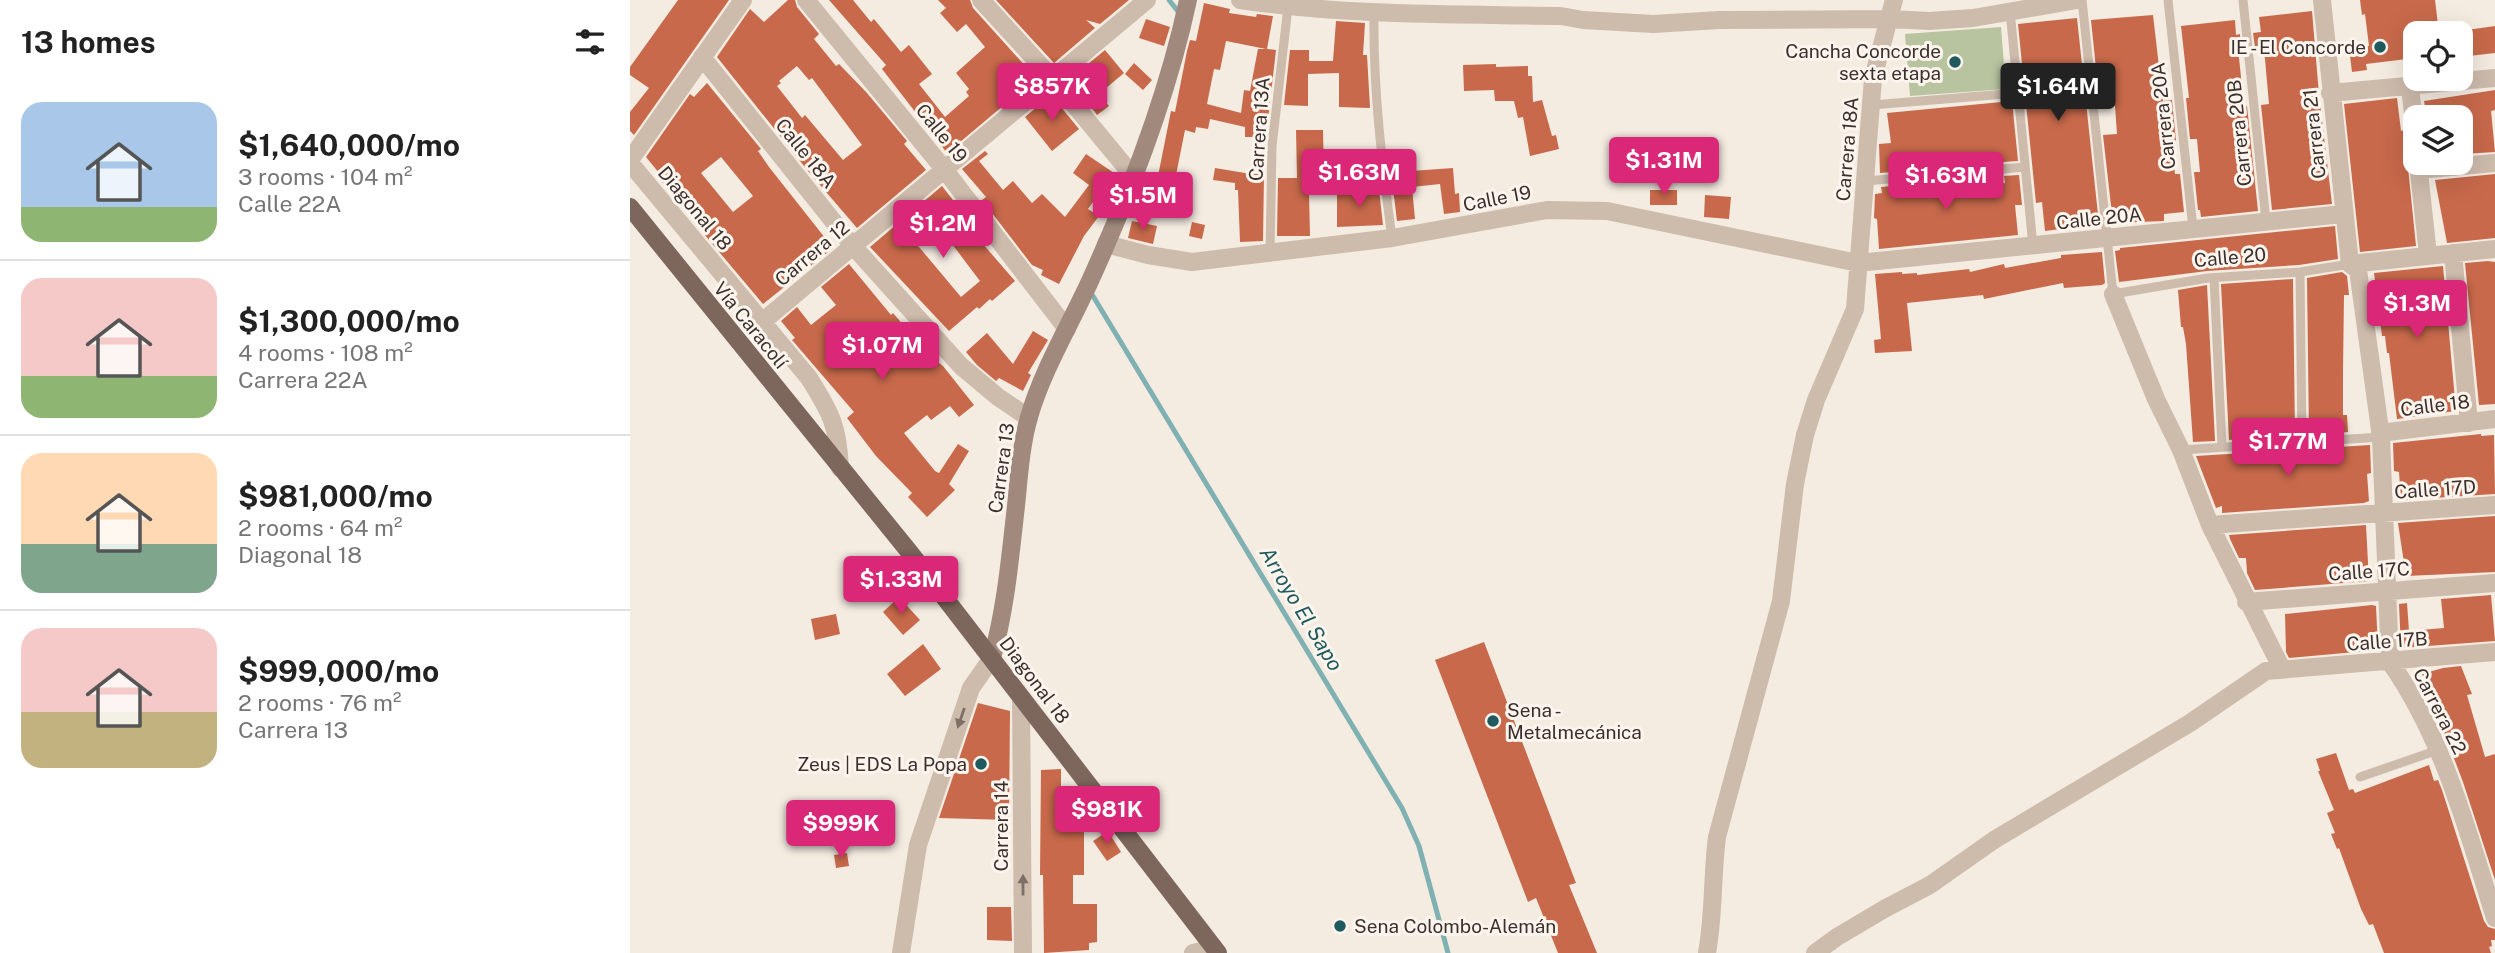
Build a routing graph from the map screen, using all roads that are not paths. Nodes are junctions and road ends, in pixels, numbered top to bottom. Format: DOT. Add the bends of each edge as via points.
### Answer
graph roads {
  1 [pos="743,0"];
  2 [pos="806,0"];
  3 [pos="981,0"];
  4 [pos="1147,0"];
  5 [pos="1188,0"];
  6 [pos="1240,0"];
  7 [pos="1895,0"];
  8 [pos="2077,0"];
  9 [pos="2082,0"];
  10 [pos="2168,0"];
  11 [pos="2243,0"];
  12 [pos="2322,0"];
  13 [pos="1288,7"];
  14 [pos="2010,11"];
  15 [pos="1374,13"];
  16 [pos="1891,19"];
  17 [pos="702,57"];
  18 [pos="1052,78"];
  19 [pos="2495,78"];
  20 [pos="2473,80"];
  21 [pos="2403,87"];
  22 [pos="2018,93"];
  23 [pos="2330,93"];
  24 [pos="1872,105"];
  25 [pos="630,161"];
  26 [pos="2495,163"];
  27 [pos="2473,164"];
  28 [pos="2025,167"];
  29 [pos="944,169"];
  30 [pos="2420,175"];
  31 [pos="1133,176"];
  32 [pos="1866,181"];
  33 [pos="630,207"];
  34 [pos="2343,214"];
  35 [pos="2266,221"];
  36 [pos="2193,228"];
  37 [pos="1392,238"];
  38 [pos="2107,239"];
  39 [pos="1106,244"];
  40 [pos="853,246"];
  41 [pos="2034,246"];
  42 [pos="2495,248"];
  43 [pos="2453,253"];
  44 [pos="1270,254"];
  45 [pos="2428,255"];
  46 [pos="1858,263"];
  47 [pos="2350,264"];
  48 [pos="2300,272"];
  49 [pos="2214,278"];
  50 [pos="2113,294"];
  51 [pos="762,322"];
  52 [pos="1067,329"];
  53 [pos="1029,418"];
  54 [pos="2495,419"];
  55 [pos="2469,422"];
  56 [pos="2380,435"];
  57 [pos="2302,441"];
  58 [pos="2222,447"];
  59 [pos="2181,450"];
  60 [pos="840,468"];
  61 [pos="2495,505"];
  62 [pos="2384,513"];
  63 [pos="2210,525"];
  64 [pos="2495,583"];
  65 [pos="2386,591"];
  66 [pos="2246,602"];
  67 [pos="2495,652"];
  68 [pos="992,658"];
  69 [pos="2390,662"];
  70 [pos="2282,669"];
  71 [pos="1021,698"];
  72 [pos="2439,750"];
  73 [pos="2360,778"];
  74 [pos="2495,918"];
  75 [pos="1215,951"];
  76 [pos="901,953"];
  77 [pos="1023,953"];
  78 [pos="1193,953"];
  79 [pos="1707,953"];
  80 [pos="1815,953"];
  1 -- 17 [label="street"];
  2 -- 29 [label="street, Calle 19"];
  3 -- 18 [label="street"];
  4 -- 18 [label="street, Carrera 12"];
  5 -- 31 [label="street, Carrera 13" via="1168,78"];
  6 -- 13 [label="street"];
  7 -- 16 [label="street, Carrera 18A"];
  8 -- 14 [label="street"];
  9 -- 38 [label="lane"];
  10 -- 36 [label="lane, Carrera 20A"];
  11 -- 35 [label="lane, Carrera 20B"];
  12 -- 23 [label="street, Carrera 21"];
  13 -- 15 [label="street"];
  13 -- 44 [label="lane, Carrera 13A" via="1272,146"];
  14 -- 16 [label="street" via="1929,21"];
  14 -- 22 [label="lane"];
  15 -- 16 [label="street" via="1561,16 1653,24"];
  15 -- 37 [label="lane" via="1374,65"];
  16 -- 24 [label="street, Carrera 18A" via="1873,78"];
  17 -- 25 [label="street"];
  17 -- 40 [label="street, Calle 18A"];
  18 -- 29 [label="street, Carrera 12"];
  18 -- 31 [label="street"];
  19 -- 20 [label="street"];
  21 -- 23 [label="street"];
  22 -- 24 [label="lane"];
  22 -- 28 [label="lane"];
  23 -- 34 [label="street, Carrera 21"];
  24 -- 32 [label="street, Carrera 18A"];
  25 -- 51 [label="street, Diagonal 18"];
  26 -- 27 [label="street"];
  28 -- 32 [label="lane"];
  28 -- 41 [label="lane"];
  29 -- 40 [label="street, Carrera 12"];
  29 -- 52 [label="street, Calle 19"];
  30 -- 45 [label="street"];
  31 -- 39 [label="street, Carrera 13"];
  32 -- 46 [label="street, Carrera 18A"];
  33 -- 60 [label="main road, Vía Caracolí"];
  34 -- 35 [label="street, Calle 20A"];
  34 -- 47 [label="street, Carrera 21"];
  35 -- 36 [label="street, Calle 20A"];
  36 -- 38 [label="street, Calle 20A"];
  37 -- 44 [label="street, Calle 19"];
  37 -- 46 [label="street, Calle 19" via="1546,210 1607,211"];
  38 -- 41 [label="street, Calle 20A"];
  38 -- 50 [label="lane"];
  39 -- 44 [label="street, Calle 19" via="1192,262"];
  39 -- 52 [label="street, Carrera 13"];
  40 -- 51 [label="street, Carrera 12"];
  40 -- 53 [label="street, Calle 18A" via="961,366"];
  41 -- 46 [label="street, Calle 20A"];
  42 -- 43 [label="street"];
  43 -- 45 [label="street"];
  43 -- 55 [label="street"];
  45 -- 47 [label="street"];
  46 -- 79 [label="street, Carrera 18A" via="1855,309 1805,435 1782,600 1717,837"];
  47 -- 48 [label="lane, Calle 20"];
  47 -- 56 [label="street, Carrera 21" via="2358,270"];
  48 -- 49 [label="lane, Calle 20"];
  48 -- 57 [label="lane"];
  49 -- 50 [label="lane, Calle 20"];
  49 -- 58 [label="lane"];
  50 -- 59 [label="street"];
  51 -- 60 [label="street, Diagonal 18" via="829,410 839,438"];
  52 -- 53 [label="street, Carrera 13"];
  53 -- 68 [label="street, Carrera 13" via="1004,615"];
  54 -- 55 [label="street, Calle 18"];
  55 -- 56 [label="street, Calle 18"];
  56 -- 57 [label="lane, Calle 18"];
  56 -- 62 [label="street, Carrera 22"];
  57 -- 58 [label="lane, Calle 18"];
  58 -- 59 [label="lane, Calle 18"];
  59 -- 63 [label="street"];
  60 -- 68 [label="main road, Diagonal 18"];
  61 -- 62 [label="street, Calle 17D"];
  62 -- 63 [label="street, Calle 17D"];
  62 -- 65 [label="street, Carrera 22"];
  63 -- 66 [label="street"];
  64 -- 65 [label="street, Calle 17C"];
  65 -- 66 [label="street, Calle 17C"];
  65 -- 69 [label="street, Carrera 22"];
  66 -- 70 [label="street"];
  67 -- 69 [label="street, Calle 17B"];
  68 -- 71 [label="main road, Diagonal 18"];
  68 -- 76 [label="street, Carrera 13, one-way" via="971,688 918,845"];
  69 -- 70 [label="street, Calle 17B"];
  69 -- 72 [label="street, Carrera 22"];
  70 -- 80 [label="street, Calle 17B" via="2266,671 2190,723 1994,840 1930,886"];
  71 -- 75 [label="main road, Diagonal 18"];
  77 -- 71 [label="street, Carrera 14, one-way"];
  72 -- 73 [label="lane"];
  72 -- 74 [label="street, Carrera 22"];
  75 -- 78 [label="street"];
}
